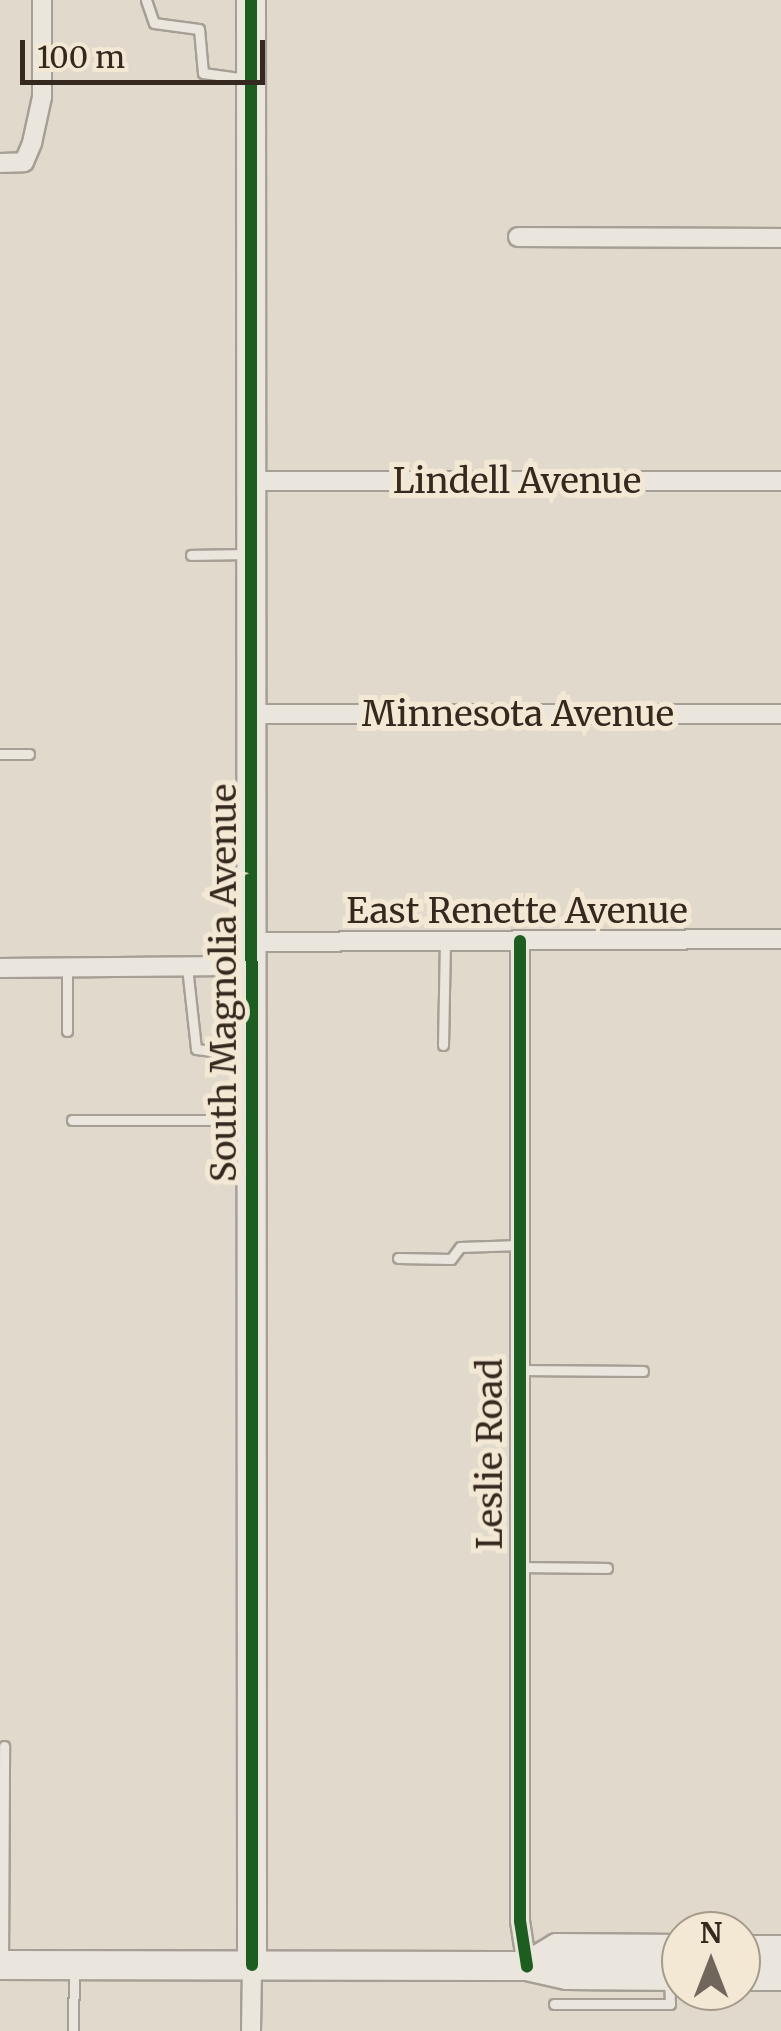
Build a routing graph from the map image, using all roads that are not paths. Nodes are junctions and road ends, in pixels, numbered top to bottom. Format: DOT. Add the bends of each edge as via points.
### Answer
graph roads {
  1 [pos="42,0"];
  2 [pos="146,0"];
  3 [pos="251,0"];
  4 [pos="252,80"];
  5 [pos="0,163"];
  6 [pos="518,237"];
  7 [pos="781,238"];
  8 [pos="252,481"];
  9 [pos="781,481"];
  10 [pos="253,554"];
  11 [pos="191,555"];
  12 [pos="254,714"];
  13 [pos="781,714"];
  14 [pos="0,754"];
  15 [pos="29,754"];
  16 [pos="781,939"];
  17 [pos="445,941"];
  18 [pos="520,941"];
  19 [pos="254,954"];
  20 [pos="67,967"];
  21 [pos="187,967"];
  22 [pos="0,968"];
  23 [pos="67,1032"];
  24 [pos="443,1044"];
  25 [pos="254,1056"];
  26 [pos="72,1120"];
  27 [pos="254,1120"];
  28 [pos="520,1245"];
  29 [pos="398,1258"];
  30 [pos="520,1370"];
  31 [pos="643,1370"];
  32 [pos="520,1567"];
  33 [pos="607,1568"];
  34 [pos="4,1746"];
  35 [pos="661,1949"];
  36 [pos="2,1965"];
  37 [pos="74,1965"];
  38 [pos="252,1965"];
  39 [pos="527,1966"];
  40 [pos="661,1984"];
  41 [pos="661,1987"];
  42 [pos="554,2004"];
  43 [pos="73,2031"];
  44 [pos="251,2031"];
  1 -- 5 [label="street" via="42,97 32,143 24,162"];
  2 -- 4 [label="lane" via="154,23 198,29 203,73"];
  3 -- 4 [label="main road, South Magnolia Avenue"];
  4 -- 8 [label="main road, South Magnolia Avenue"];
  6 -- 7 [label="street"];
  8 -- 9 [label="street, Lindell Avenue"];
  8 -- 10 [label="main road, South Magnolia Avenue"];
  10 -- 11 [label="lane"];
  10 -- 12 [label="main road, South Magnolia Avenue"];
  12 -- 13 [label="street, Minnesota Avenue"];
  12 -- 19 [label="main road, South Magnolia Avenue"];
  14 -- 15 [label="lane"];
  16 -- 18 [label="street, East Renette Avenue"];
  17 -- 18 [label="street, East Renette Avenue"];
  17 -- 19 [label="street, East Renette Avenue"];
  17 -- 24 [label="lane"];
  18 -- 28 [label="street, Leslie Road"];
  19 -- 21 [label="street, East Renette Avenue"];
  19 -- 25 [label="main road, South Magnolia Avenue"];
  20 -- 21 [label="street, East Renette Avenue"];
  20 -- 22 [label="street, East Renette Avenue"];
  20 -- 23 [label="lane"];
  21 -- 25 [label="lane" via="196,1049"];
  25 -- 27 [label="main road, South Magnolia Avenue"];
  26 -- 27 [label="lane"];
  27 -- 38 [label="main road, South Magnolia Avenue"];
  28 -- 29 [label="lane" via="460,1247 452,1259"];
  28 -- 30 [label="street, Leslie Road"];
  30 -- 31 [label="lane"];
  30 -- 32 [label="street, Leslie Road"];
  32 -- 33 [label="lane"];
  32 -- 39 [label="street, Leslie Road" via="520,1920"];
  34 -- 36 [label="lane"];
  35 -- 39 [label="main road" via="557,1948"];
  36 -- 37 [label="main road"];
  37 -- 38 [label="main road"];
  37 -- 43 [label="lane"];
  38 -- 39 [label="main road"];
  38 -- 44 [label="street, South Magnolia Avenue"];
  39 -- 40 [label="main road"];
  41 -- 42 [label="lane"];
}
